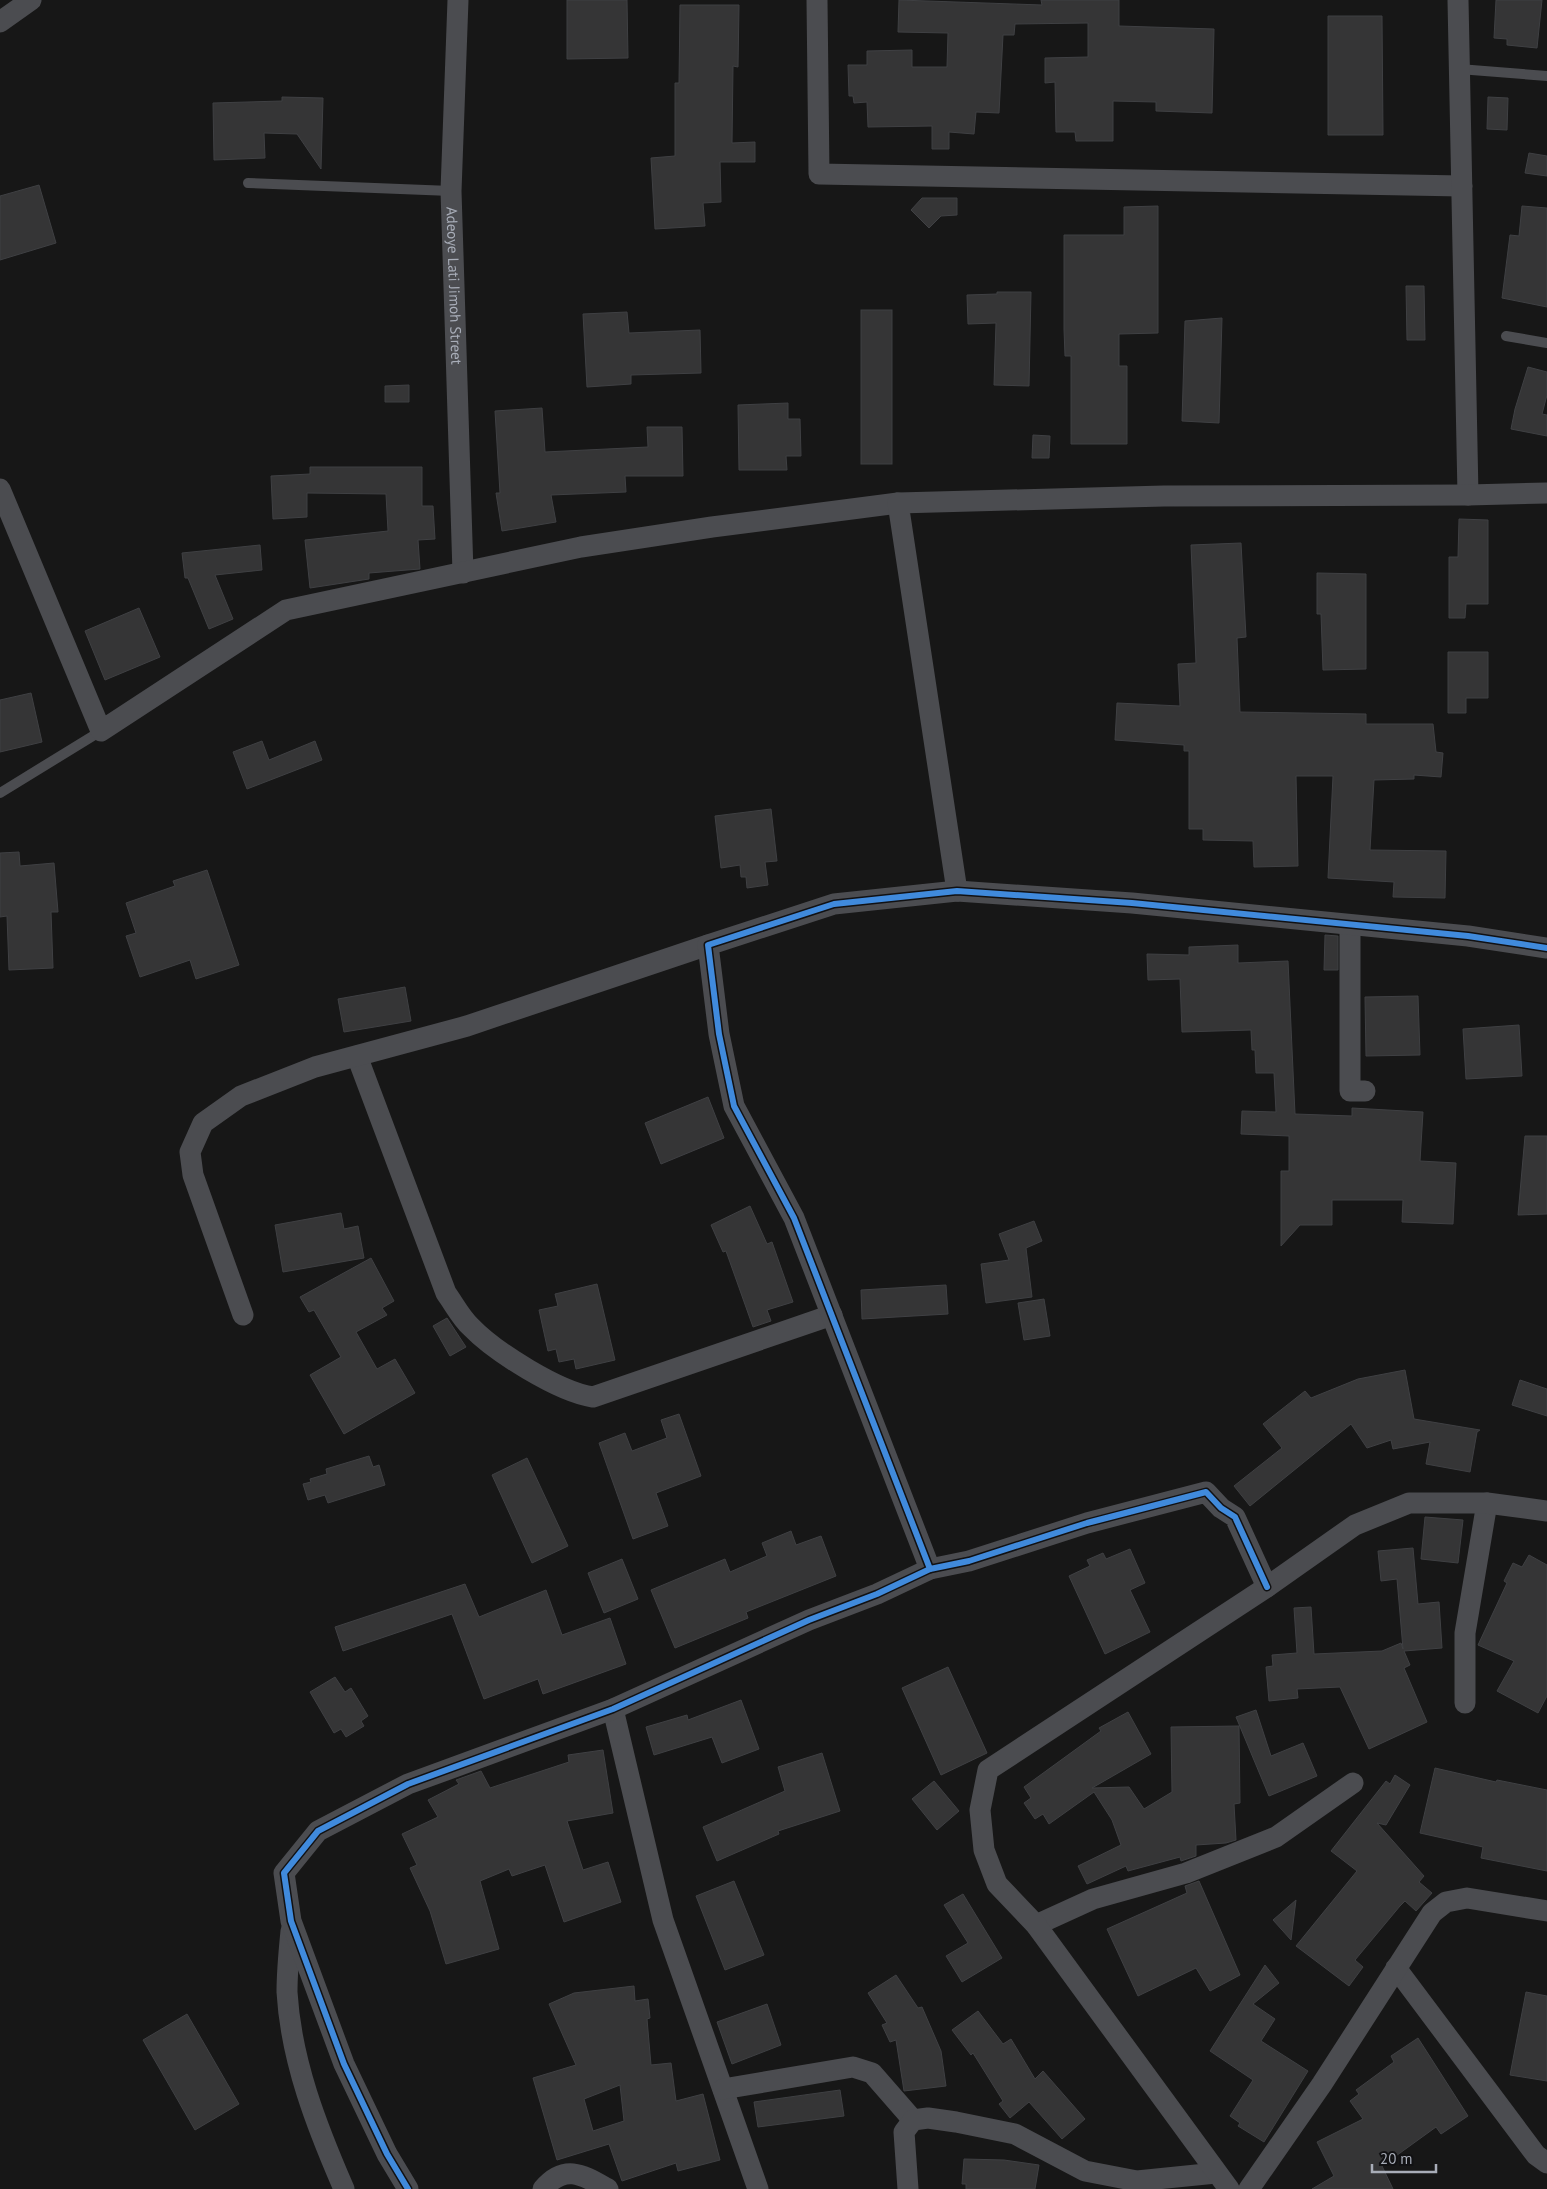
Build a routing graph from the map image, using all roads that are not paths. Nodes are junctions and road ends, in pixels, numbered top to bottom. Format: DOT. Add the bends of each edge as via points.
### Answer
graph roads {
  1 [pos="31,0"];
  2 [pos="458,0"];
  3 [pos="817,0"];
  4 [pos="1458,0"];
  5 [pos="0,22"];
  6 [pos="1459,68"];
  7 [pos="1547,76"];
  8 [pos="248,183"];
  9 [pos="1462,186"];
  10 [pos="451,191"];
  11 [pos="1506,336"];
  12 [pos="1547,343"];
  13 [pos="0,489"];
  14 [pos="1547,492"];
  15 [pos="1468,495"];
  16 [pos="898,503"];
  17 [pos="463,573"];
  18 [pos="101,731"];
  19 [pos="0,794"];
  20 [pos="957,891"];
  21 [pos="1350,926"];
  22 [pos="708,945"];
  23 [pos="1547,948"];
  24 [pos="358,1056"];
  25 [pos="1365,1091"];
  26 [pos="243,1315"];
  27 [pos="832,1315"];
  28 [pos="1486,1503"];
  29 [pos="1547,1511"];
  30 [pos="930,1569"];
  31 [pos="1267,1587"];
  32 [pos="1466,1703"];
  33 [pos="613,1709"];
  34 [pos="1353,1783"];
  35 [pos="1547,1911"];
  36 [pos="291,1921"];
  37 [pos="1036,1925"];
  38 [pos="1396,1968"];
  39 [pos="723,2089"];
  40 [pos="913,2120"];
  41 [pos="1547,2164"];
  42 [pos="1223,2181"];
  43 [pos="344,2189"];
  44 [pos="408,2189"];
  45 [pos="543,2189"];
  46 [pos="608,2189"];
  47 [pos="758,2189"];
  48 [pos="908,2189"];
  49 [pos="1249,2189"];
  1 -- 5 [label="street"];
  2 -- 10 [label="street, Adeoye Lati Jimoh Street"];
  3 -- 9 [label="street" via="818,174"];
  4 -- 6 [label="street"];
  6 -- 7 [label="lane"];
  6 -- 9 [label="street"];
  8 -- 10 [label="lane"];
  9 -- 15 [label="street"];
  10 -- 17 [label="street, Adeoye Lati Jimoh Street"];
  11 -- 12 [label="lane"];
  13 -- 18 [label="street"];
  14 -- 15 [label="street"];
  15 -- 16 [label="street" via="1164,496"];
  16 -- 17 [label="street" via="581,547"];
  16 -- 20 [label="street"];
  17 -- 18 [label="street" via="286,610"];
  18 -- 19 [label="lane"];
  20 -- 21 [label="street" via="1132,903"];
  20 -- 22 [label="street" via="834,904"];
  21 -- 23 [label="street" via="1468,936"];
  21 -- 25 [label="street" via="1350,1091"];
  22 -- 24 [label="street" via="467,1026"];
  22 -- 27 [label="street" via="719,1034 734,1106 794,1218"];
  24 -- 26 [label="street" via="315,1067 241,1096 204,1123 190,1152 193,1175"];
  24 -- 27 [label="street" via="446,1293 470,1327 504,1355 530,1370 580,1396 593,1397"];
  27 -- 30 [label="street"];
  28 -- 29 [label="street"];
  28 -- 31 [label="street" via="1409,1503 1355,1525"];
  28 -- 32 [label="street" via="1465,1633"];
  30 -- 31 [label="street" via="969,1561 1087,1523 1206,1492 1235,1517"];
  30 -- 33 [label="street" via="878,1594 808,1620"];
  31 -- 37 [label="street" via="988,1770 980,1810 984,1850 998,1884"];
  33 -- 36 [label="street" via="408,1784 318,1831 284,1873"];
  33 -- 39 [label="street" via="662,1920"];
  34 -- 37 [label="street" via="1276,1837 1186,1873 1093,1899"];
  35 -- 38 [label="street" via="1468,1898 1446,1902 1432,1913"];
  36 -- 43 [label="street" via="287,1991 292,2035 309,2098"];
  36 -- 44 [label="street" via="344,2064 387,2154"];
  37 -- 42 [label="street"];
  38 -- 41 [label="street" via="1536,2155"];
  38 -- 49 [label="street" via="1322,2084"];
  39 -- 40 [label="street" via="853,2067 872,2073"];
  39 -- 47 [label="street"];
  40 -- 42 [label="street" via="928,2118 1015,2134 1085,2171 1137,2181"];
  40 -- 48 [label="street" via="904,2132"];
  45 -- 46 [label="street" via="554,2177 564,2173 577,2174"];
}
